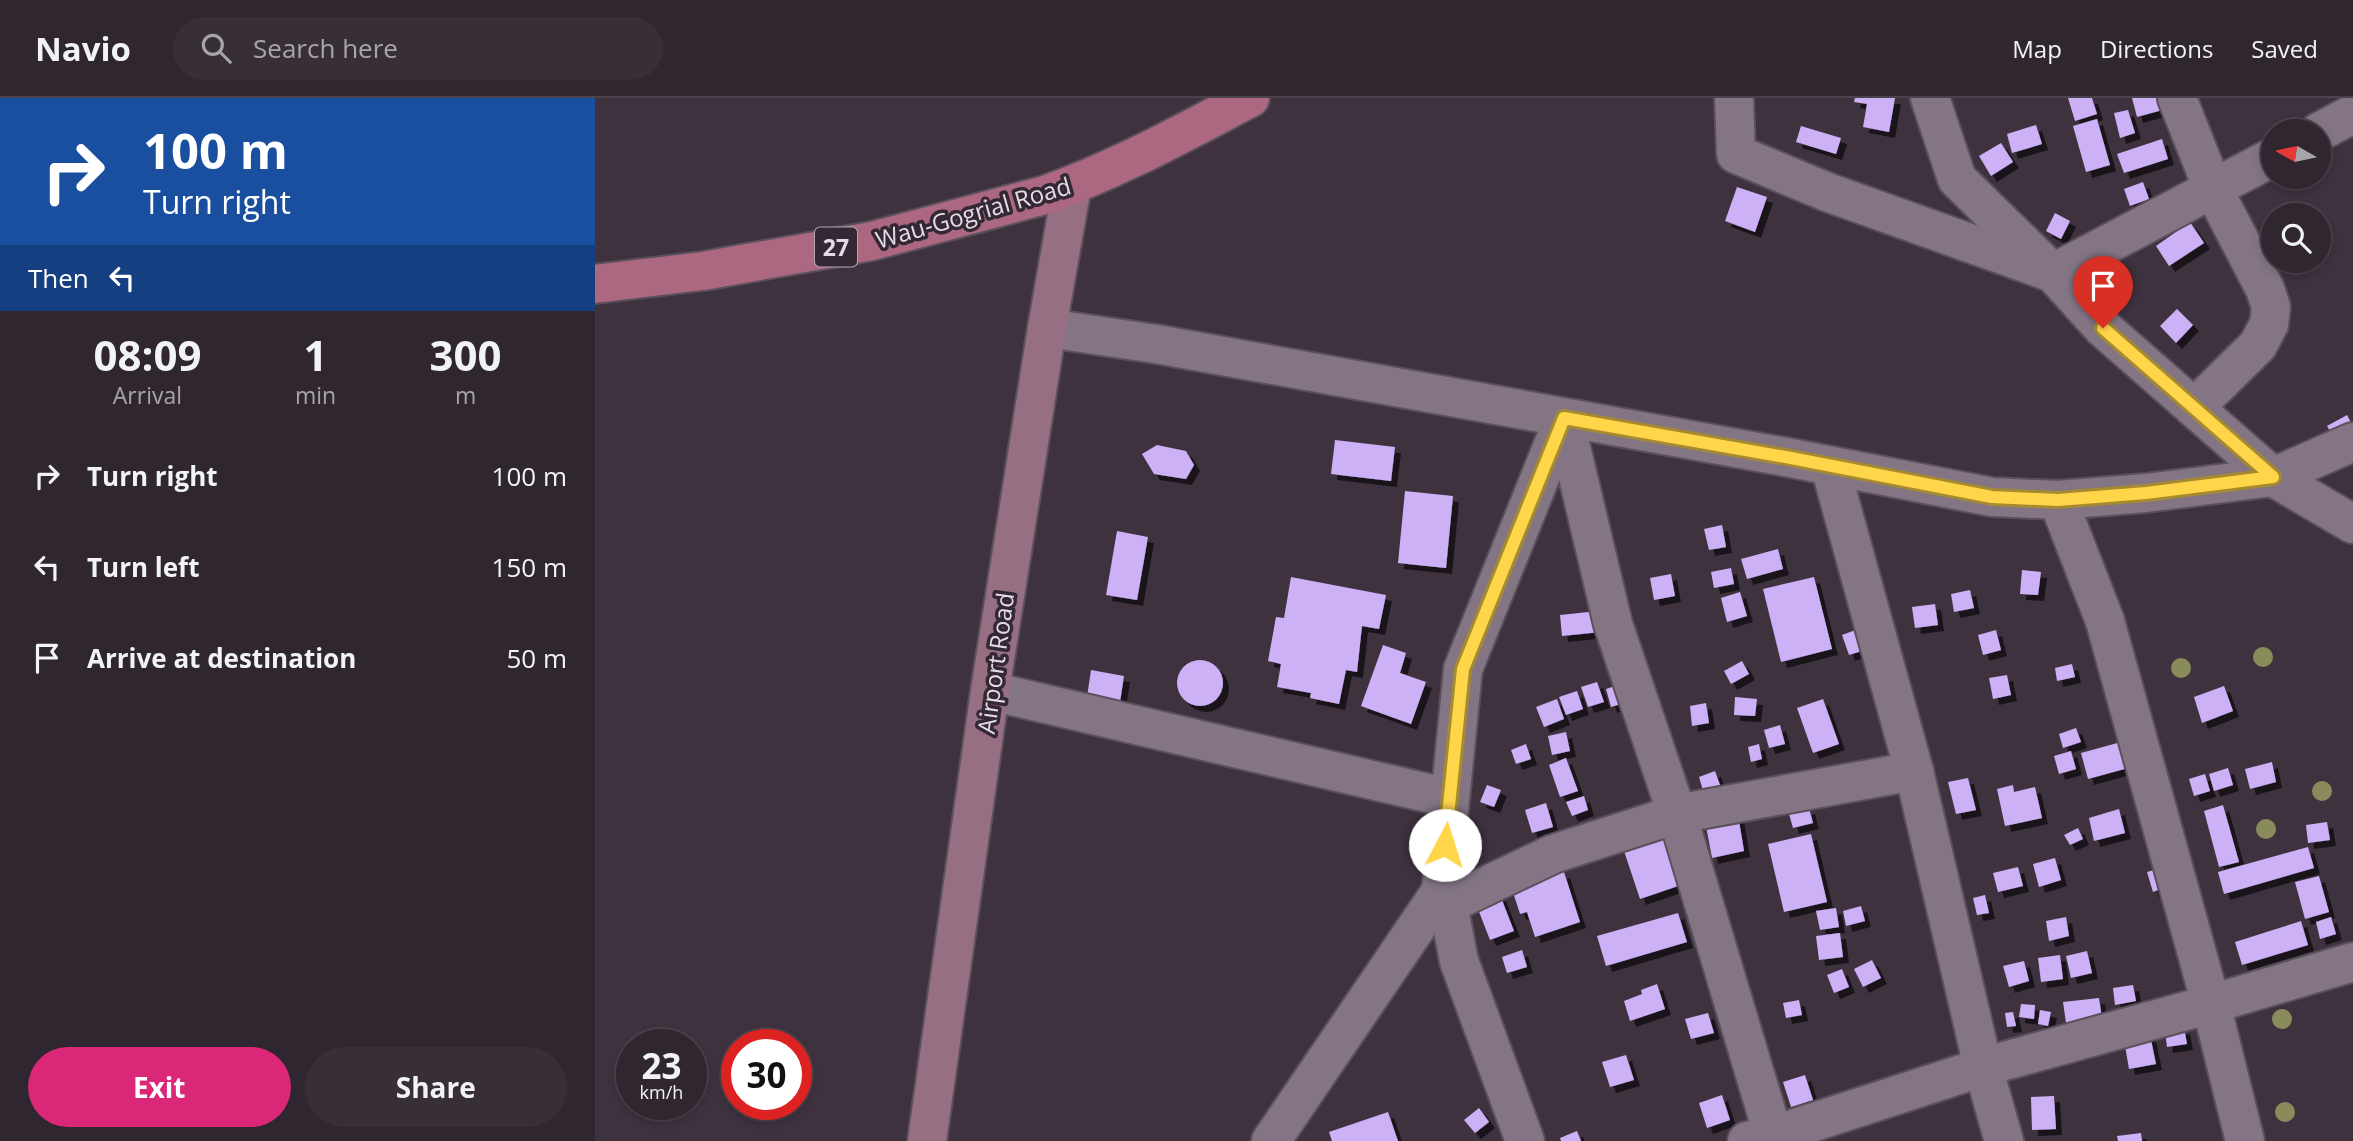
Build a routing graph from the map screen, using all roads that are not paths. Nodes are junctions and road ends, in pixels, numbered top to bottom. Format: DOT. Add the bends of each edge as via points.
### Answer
graph roads {
  1 [pos="1250,98"];
  2 [pos="1734,98"];
  3 [pos="1930,98"];
  4 [pos="2177,98"];
  5 [pos="2353,114"];
  6 [pos="2331,126"];
  7 [pos="2261,163"];
  8 [pos="1072,186"];
  9 [pos="2213,189"];
  10 [pos="2053,273"];
  11 [pos="595,284"];
  12 [pos="1047,328"];
  13 [pos="2194,408"];
  14 [pos="1564,418"];
  15 [pos="2353,442"];
  16 [pos="1830,466"];
  17 [pos="2273,477"];
  18 [pos="2058,500"];
  19 [pos="2353,524"];
  20 [pos="990,691"];
  21 [pos="1914,771"];
  22 [pos="1449,798"];
  23 [pos="1677,814"];
  24 [pos="1444,898"];
  25 [pos="2353,962"];
  26 [pos="2211,1004"];
  27 [pos="1983,1067"];
  28 [pos="1766,1139"];
  29 [pos="927,1141"];
  30 [pos="1271,1141"];
  31 [pos="1525,1141"];
  32 [pos="2004,1141"];
  33 [pos="2245,1141"];
  1 -- 8 [label="main road, Wau-Gogrial Road / 27"];
  2 -- 10 [label="street" via="1736,154 1827,192"];
  3 -- 10 [label="street" via="1957,179"];
  4 -- 9 [label="street"];
  5 -- 6 [label="street"];
  7 -- 9 [label="street"];
  8 -- 11 [label="main road, Wau-Gogrial Road / 27" via="871,241 703,271"];
  8 -- 12 [label="street, Airport Road"];
  9 -- 10 [label="street"];
  9 -- 13 [label="street" via="2271,307 2269,324 2257,345"];
  10 -- 13 [label="street" via="2103,328"];
  12 -- 14 [label="street"];
  12 -- 20 [label="street, Airport Road"];
  13 -- 17 [label="street"];
  14 -- 16 [label="street"];
  14 -- 22 [label="street" via="1463,669"];
  14 -- 23 [label="street" via="1612,624"];
  15 -- 17 [label="street"];
  16 -- 18 [label="street" via="1992,497"];
  16 -- 21 [label="street"];
  17 -- 18 [label="street"];
  17 -- 19 [label="street"];
  18 -- 26 [label="street" via="2105,621"];
  20 -- 22 [label="street"];
  20 -- 29 [label="street, Airport Road"];
  21 -- 23 [label="street"];
  21 -- 27 [label="street"];
  22 -- 24 [label="street"];
  23 -- 24 [label="street" via="1553,854"];
  23 -- 28 [label="street"];
  24 -- 30 [label="street"];
  24 -- 31 [label="street" via="1459,961"];
  25 -- 26 [label="street"];
  26 -- 27 [label="street"];
  26 -- 33 [label="street"];
  27 -- 28 [label="street"];
  27 -- 32 [label="street"];
}
